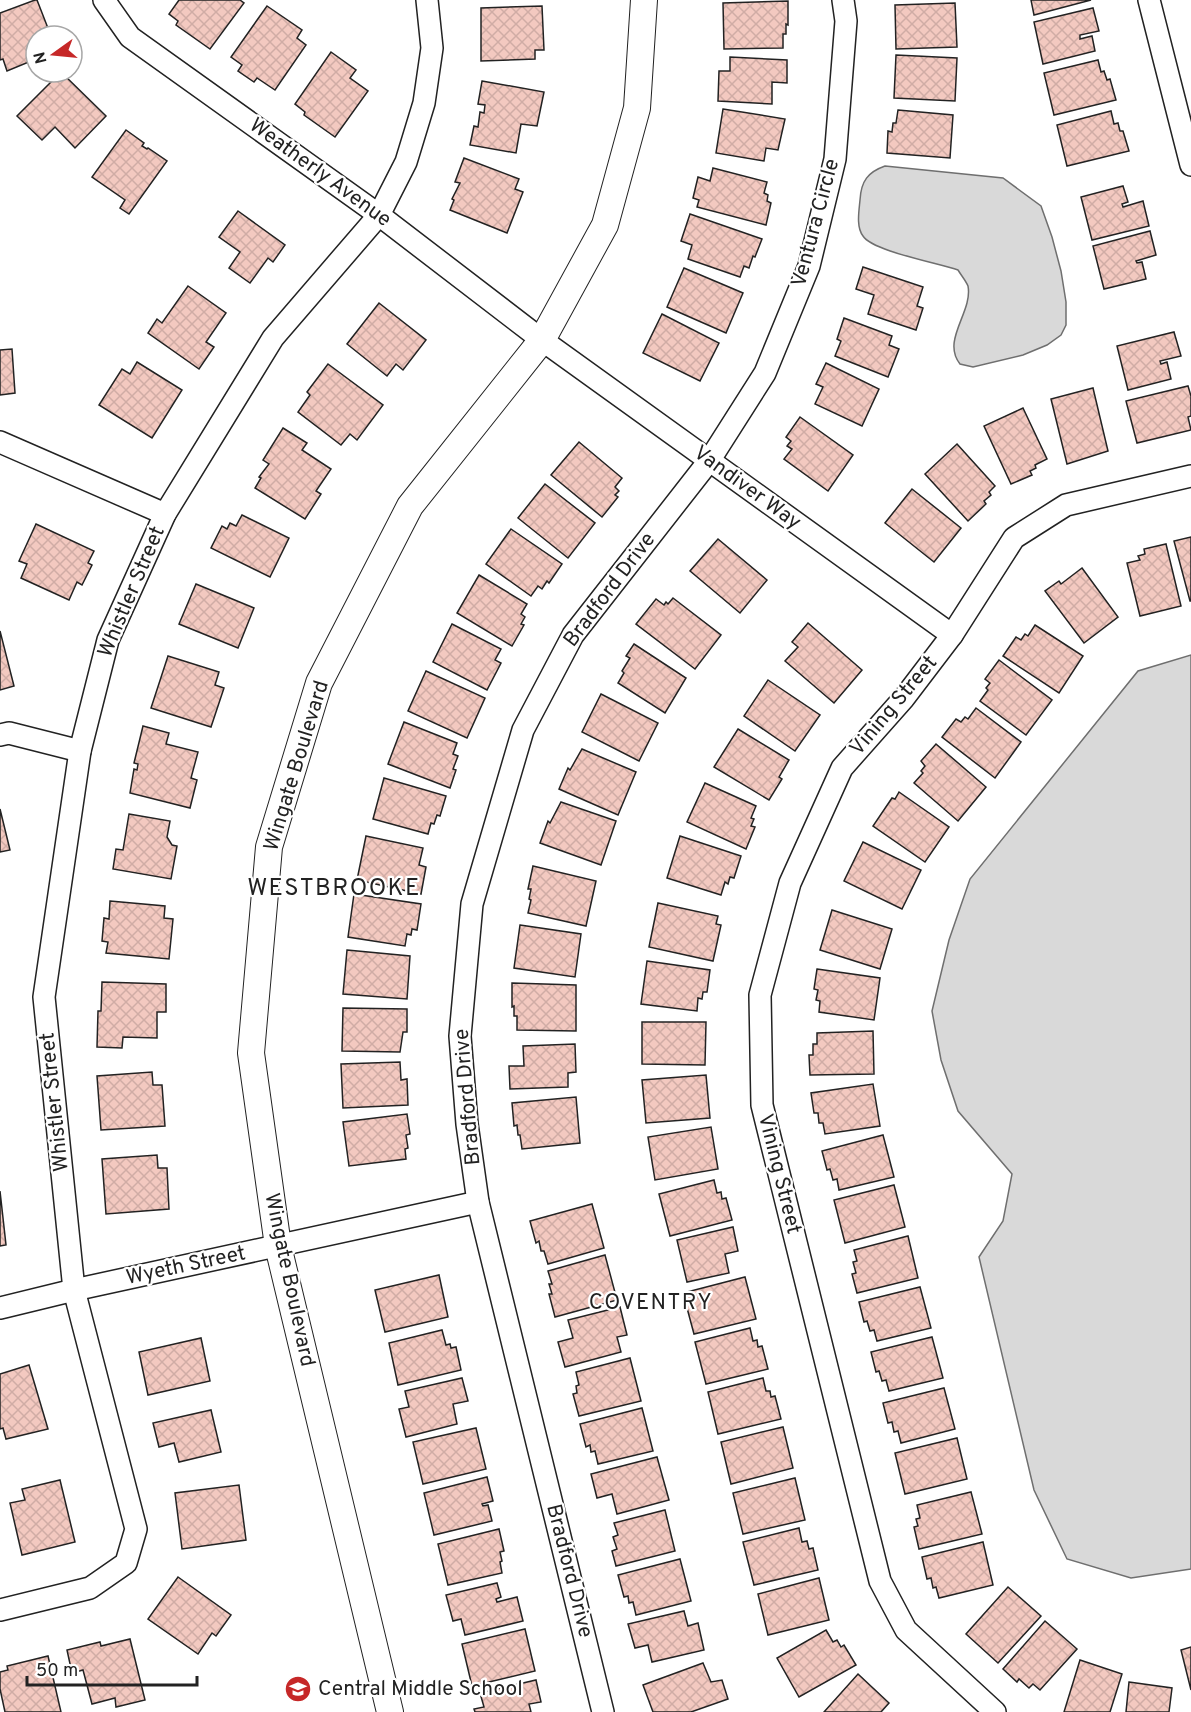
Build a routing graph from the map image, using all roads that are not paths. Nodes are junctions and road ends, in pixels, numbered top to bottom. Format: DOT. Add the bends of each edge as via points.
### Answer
graph roads {
  1 [pos="104,0"];
  2 [pos="427,0"];
  3 [pos="644,0"];
  4 [pos="843,0"];
  5 [pos="1149,0"];
  6 [pos="1191,165"];
  7 [pos="379,215"];
  8 [pos="542,340"];
  9 [pos="0,442"];
  10 [pos="709,461"];
  11 [pos="1191,476"];
  12 [pos="165,514"];
  13 [pos="952,636"];
  14 [pos="0,735"];
  15 [pos="80,751"];
  16 [pos="478,1202"];
  17 [pos="278,1246"];
  18 [pos="74,1290"];
  19 [pos="0,1308"];
  20 [pos="0,1610"];
  21 [pos="390,1712"];
  22 [pos="603,1712"];
  23 [pos="995,1712"];
  1 -- 7 [label="street, Weatherly Avenue" via="130,37"];
  2 -- 7 [label="street, Whistler Street" via="432,48 424,103 406,162"];
  3 -- 8 [label="street, Wingate Boulevard" via="637,108 605,225"];
  4 -- 10 [label="street, Ventura Circle" via="846,21 835,159 809,266 765,373"];
  5 -- 6 [label="street"];
  7 -- 8 [label="street, Weatherly Avenue"];
  7 -- 12 [label="street, Whistler Street" via="273,338"];
  8 -- 10 [label="street, Vandiver Way"];
  8 -- 17 [label="street, Wingate Boulevard" via="410,506 319,683 269,847 251,1053"];
  9 -- 12 [label="street, Whistler Street"];
  10 -- 13 [label="street, Vandiver Way"];
  10 -- 16 [label="street, Bradford Drive" via="573,634 523,730 472,904 460,1035"];
  11 -- 13 [label="street" via="1066,505 1014,538"];
  12 -- 15 [label="street, Whistler Street" via="108,640"];
  13 -- 23 [label="street, Vining Street" via="842,768 790,883 760,995 762,1105 880,1581 906,1630"];
  14 -- 15 [label="street" via="9,733"];
  15 -- 18 [label="street, Whistler Street" via="44,997"];
  16 -- 17 [label="street, Wyeth Street"];
  16 -- 22 [label="street, Bradford Drive"];
  17 -- 18 [label="street, Wyeth Street"];
  17 -- 21 [label="street, Wingate Boulevard"];
  18 -- 19 [label="street, Wyeth Street"];
  18 -- 20 [label="street, Whistler Street" via="136,1529 126,1563 90,1588"];
}
